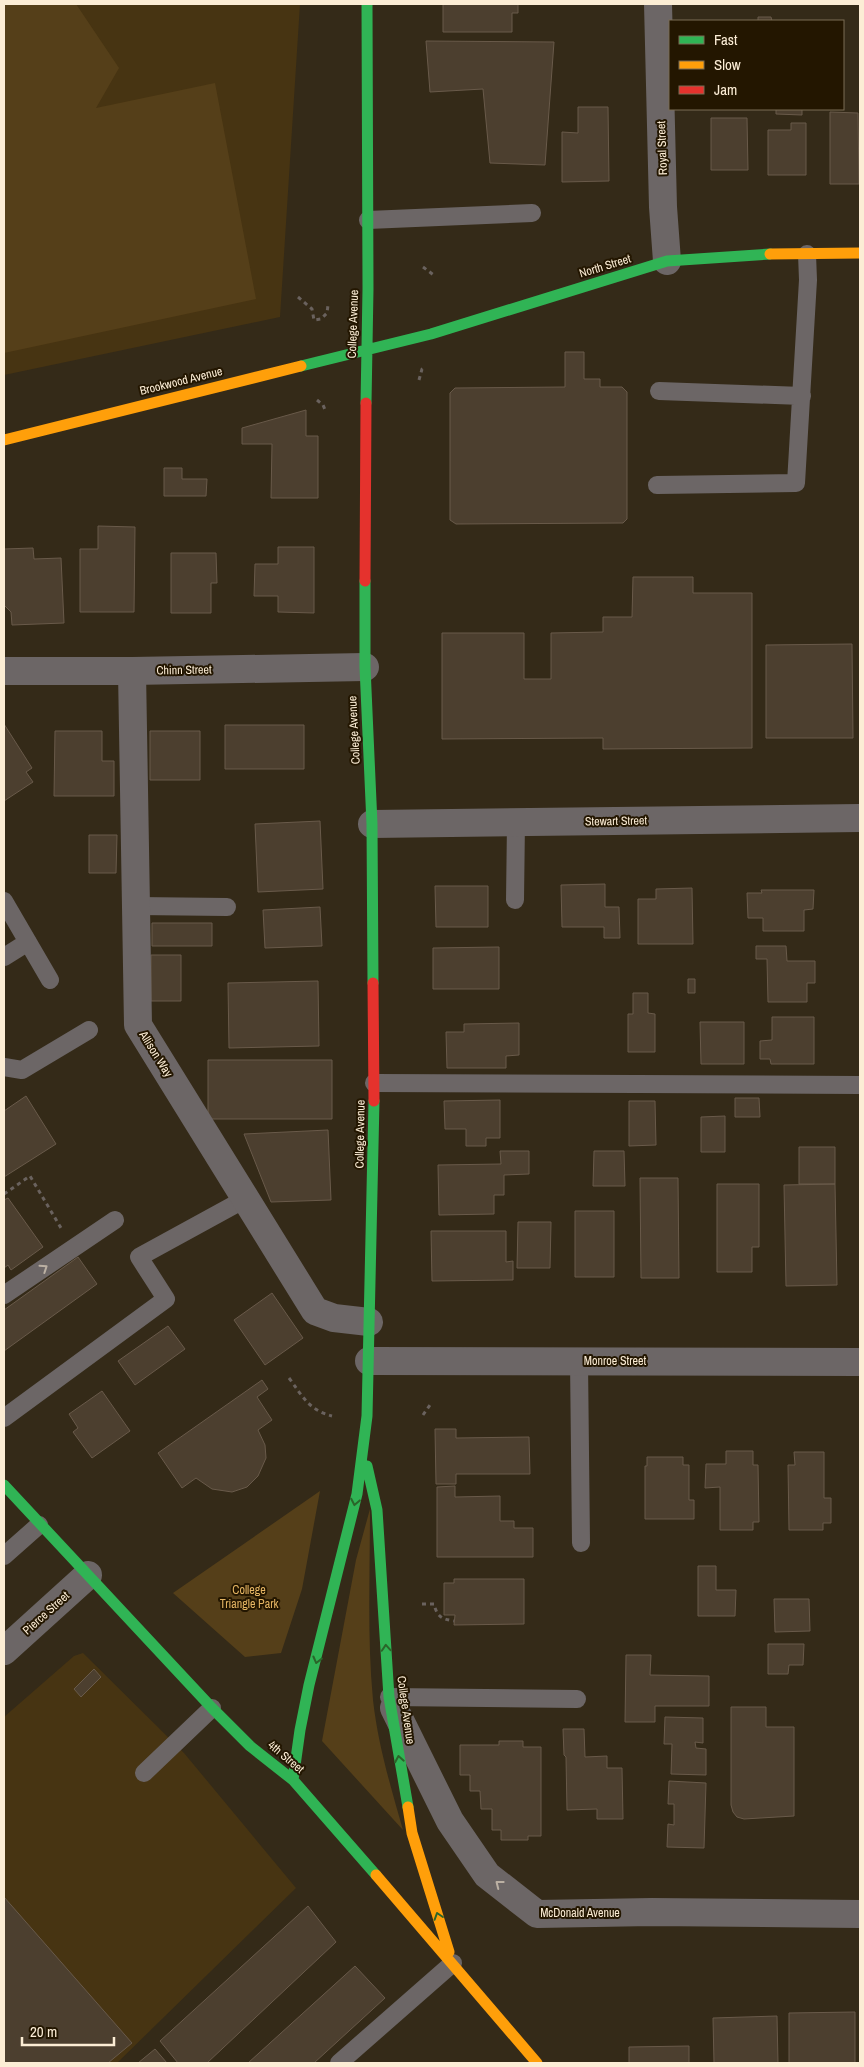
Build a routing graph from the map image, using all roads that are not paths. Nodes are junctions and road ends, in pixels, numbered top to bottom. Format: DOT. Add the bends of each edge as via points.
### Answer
graph roads {
  1 [pos="367,4"];
  2 [pos="658,4"];
  3 [pos="532,213"];
  4 [pos="368,220"];
  5 [pos="860,253"];
  6 [pos="807,254"];
  7 [pos="667,261"];
  8 [pos="366,350"];
  9 [pos="659,390"];
  10 [pos="802,396"];
  11 [pos="4,440"];
  12 [pos="656,485"];
  13 [pos="365,666"];
  14 [pos="4,671"];
  15 [pos="132,672"];
  16 [pos="860,818"];
  17 [pos="516,822"];
  18 [pos="372,824"];
  19 [pos="515,900"];
  20 [pos="4,901"];
  21 [pos="137,906"];
  22 [pos="227,907"];
  23 [pos="28,942"];
  24 [pos="4,957"];
  25 [pos="50,980"];
  26 [pos="89,1030"];
  27 [pos="4,1067"];
  28 [pos="374,1083"];
  29 [pos="860,1084"];
  30 [pos="245,1198"];
  31 [pos="115,1220"];
  32 [pos="4,1295"];
  33 [pos="370,1322"];
  34 [pos="369,1361"];
  35 [pos="580,1361"];
  36 [pos="860,1362"];
  37 [pos="4,1418"];
  38 [pos="365,1454"];
  39 [pos="4,1485"];
  40 [pos="39,1525"];
  41 [pos="581,1543"];
  42 [pos="4,1556"];
  43 [pos="88,1575"];
  44 [pos="4,1652"];
  45 [pos="389,1697"];
  46 [pos="578,1699"];
  47 [pos="212,1708"];
  48 [pos="144,1773"];
  49 [pos="293,1780"];
  50 [pos="860,1914"];
  51 [pos="453,1963"];
  52 [pos="340,2063"];
  53 [pos="537,2063"];
  1 -- 4 [label="main road, College Avenue"];
  2 -- 7 [label="street, Royal Street"];
  3 -- 4 [label="lane"];
  4 -- 8 [label="main road, College Avenue"];
  5 -- 6 [label="main road, North Street"];
  6 -- 7 [label="main road, North Street"];
  6 -- 10 [label="lane"];
  7 -- 8 [label="main road, North Street" via="431,334"];
  8 -- 11 [label="main road, Brookwood Avenue"];
  8 -- 13 [label="main road, College Avenue"];
  9 -- 10 [label="lane"];
  10 -- 12 [label="lane" via="796,483"];
  13 -- 15 [label="street, Chinn Street"];
  13 -- 18 [label="main road, College Avenue"];
  14 -- 15 [label="street, Chinn Street"];
  15 -- 21 [label="street, Allison Way"];
  16 -- 17 [label="street, Stewart Street"];
  17 -- 18 [label="street, Stewart Street"];
  17 -- 19 [label="lane"];
  18 -- 28 [label="main road, College Avenue"];
  20 -- 23 [label="lane"];
  21 -- 22 [label="lane"];
  21 -- 30 [label="street, Allison Way" via="138,1025"];
  23 -- 24 [label="lane"];
  23 -- 25 [label="lane"];
  26 -- 27 [label="lane" via="22,1070"];
  28 -- 29 [label="lane"];
  28 -- 33 [label="main road, College Avenue"];
  30 -- 33 [label="street, Allison Way" via="315,1311 334,1318"];
  30 -- 37 [label="lane" via="138,1258 166,1299"];
  32 -- 31 [label="lane, one-way"];
  33 -- 34 [label="main road, College Avenue"];
  34 -- 35 [label="street, Monroe Street"];
  34 -- 38 [label="main road, College Avenue"];
  35 -- 36 [label="street, Monroe Street"];
  35 -- 41 [label="lane"];
  45 -- 38 [label="main road, College Avenue, one-way" via="376,1510"];
  38 -- 49 [label="main road, College Avenue, one-way" via="354,1512 301,1724"];
  39 -- 40 [label="main road, 4th Street"];
  40 -- 42 [label="lane"];
  40 -- 43 [label="main road, 4th Street"];
  43 -- 44 [label="street, Pierce Street"];
  43 -- 47 [label="main road, 4th Street"];
  45 -- 46 [label="lane"];
  50 -- 45 [label="street, McDonald Avenue, one-way" via="537,1914 487,1875 450,1821"];
  51 -- 45 [label="main road, College Avenue, one-way" via="412,1833"];
  47 -- 48 [label="lane"];
  47 -- 49 [label="main road, 4th Street" via="250,1746"];
  49 -- 51 [label="main road, 4th Street"];
  51 -- 52 [label="lane"];
  51 -- 53 [label="main road, 4th Street"];
}
